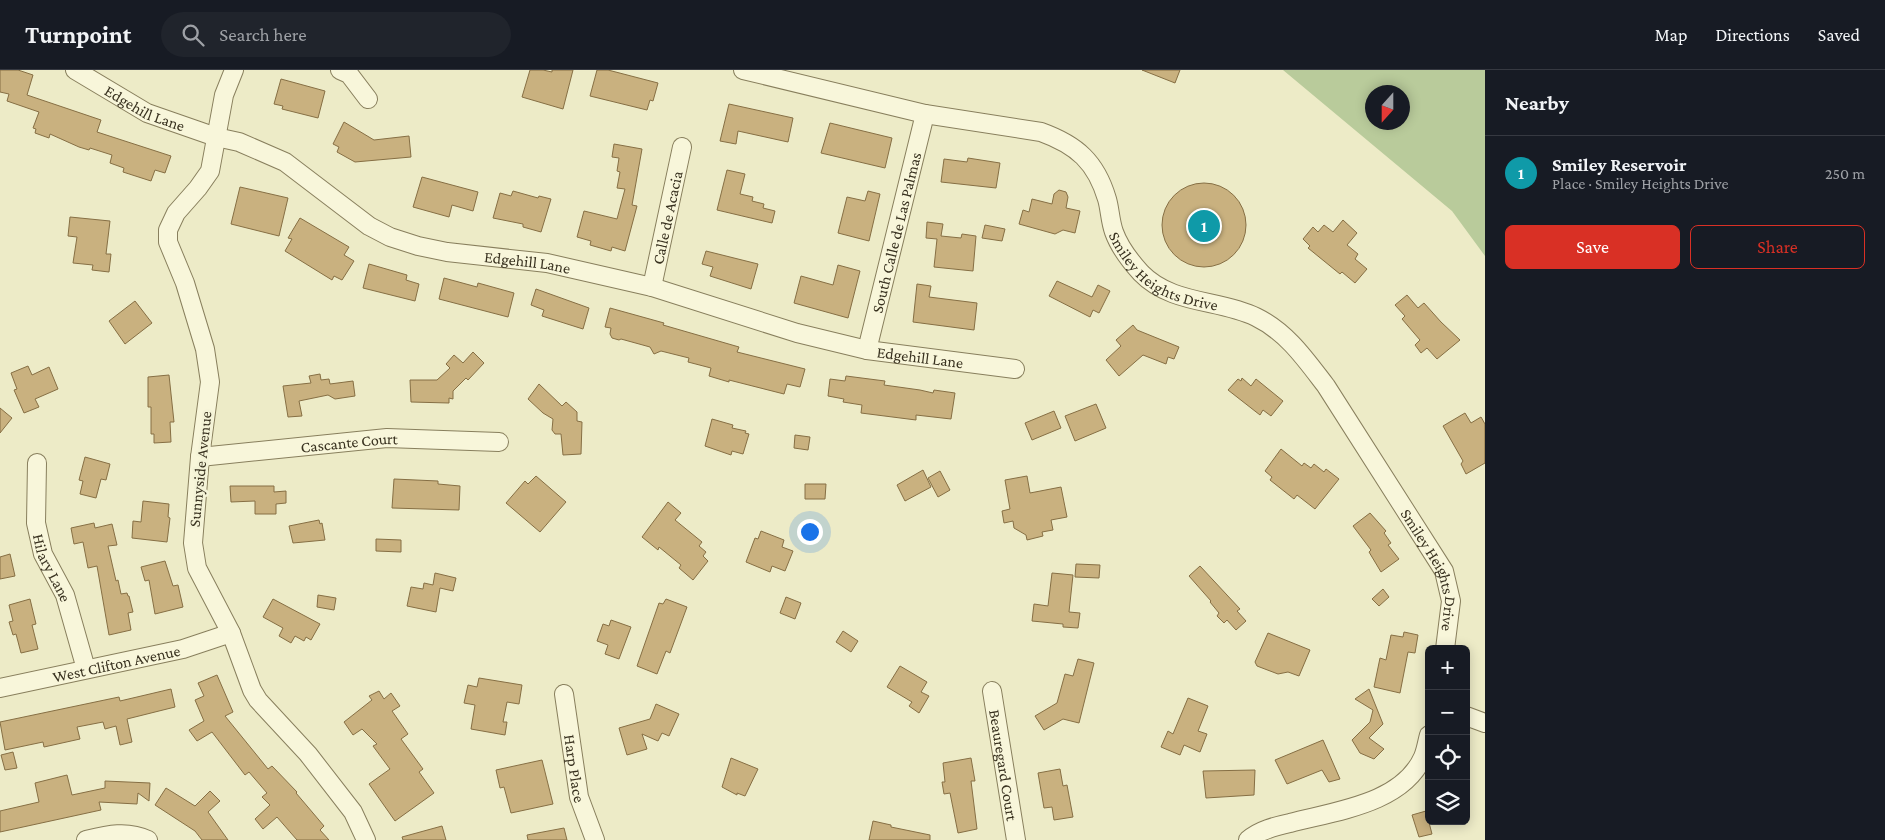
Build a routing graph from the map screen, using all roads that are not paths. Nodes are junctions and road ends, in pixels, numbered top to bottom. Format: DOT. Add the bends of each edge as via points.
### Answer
graph roads {
  1 [pos="75,70"];
  2 [pos="234,70"];
  3 [pos="340,70"];
  4 [pos="743,70"];
  5 [pos="368,99"];
  6 [pos="926,114"];
  7 [pos="216,137"];
  8 [pos="682,147"];
  9 [pos="652,287"];
  10 [pos="867,350"];
  11 [pos="1015,369"];
  12 [pos="499,442"];
  13 [pos="200,457"];
  14 [pos="36,462"];
  15 [pos="231,633"];
  16 [pos="1445,645"];
  17 [pos="86,670"];
  18 [pos="0,688"];
  19 [pos="992,691"];
  20 [pos="564,694"];
  21 [pos="1470,717"];
  22 [pos="1485,723"];
  23 [pos="1425,753"];
  24 [pos="86,840"];
  25 [pos="148,840"];
  26 [pos="366,840"];
  27 [pos="595,840"];
  28 [pos="1016,840"];
  29 [pos="1248,840"];
  1 -- 7 [label="street, Edgehill Lane" via="147,113"];
  2 -- 7 [label="street, Sunnyside Avenue" via="224,95"];
  3 -- 5 [label="street" via="349,74"];
  4 -- 6 [label="street, Smiley Heights Drive"];
  6 -- 10 [label="street, South Calle de Las Palmas"];
  6 -- 16 [label="street, Smiley Heights Drive" via="1041,132 1060,138 1088,159 1108,200 1114,232 1124,252 1150,282 1176,295 1257,318 1283,334 1326,386 1444,571 1450,601"];
  7 -- 9 [label="street, Edgehill Lane" via="240,142 285,162 370,226 390,237 447,252 547,263"];
  7 -- 13 [label="street, Sunnyside Avenue" via="210,171 176,213 168,230 168,242 185,283 205,349 210,382"];
  8 -- 9 [label="street, Calle de Acacia"];
  9 -- 10 [label="street, Edgehill Lane" via="797,333"];
  10 -- 11 [label="street, Edgehill Lane"];
  12 -- 13 [label="street, Cascante Court" via="387,438"];
  13 -- 15 [label="street, Sunnyside Avenue" via="193,543 197,568"];
  14 -- 17 [label="street, Hilary Lane" via="36,522 43,554 65,594"];
  15 -- 17 [label="street, West Clifton Avenue" via="183,649"];
  15 -- 26 [label="street, Sunnyside Avenue" via="254,695 308,754 354,812"];
  17 -- 18 [label="street, West Clifton Avenue"];
  19 -- 28 [label="street, Beauregard Court"];
  20 -- 27 [label="street, Harp Place" via="579,797"];
  21 -- 22 [label="street"];
  23 -- 29 [label="street" via="1414,772 1394,791 1374,801 1269,828"];
  24 -- 25 [label="street" via="122,833"];
}
